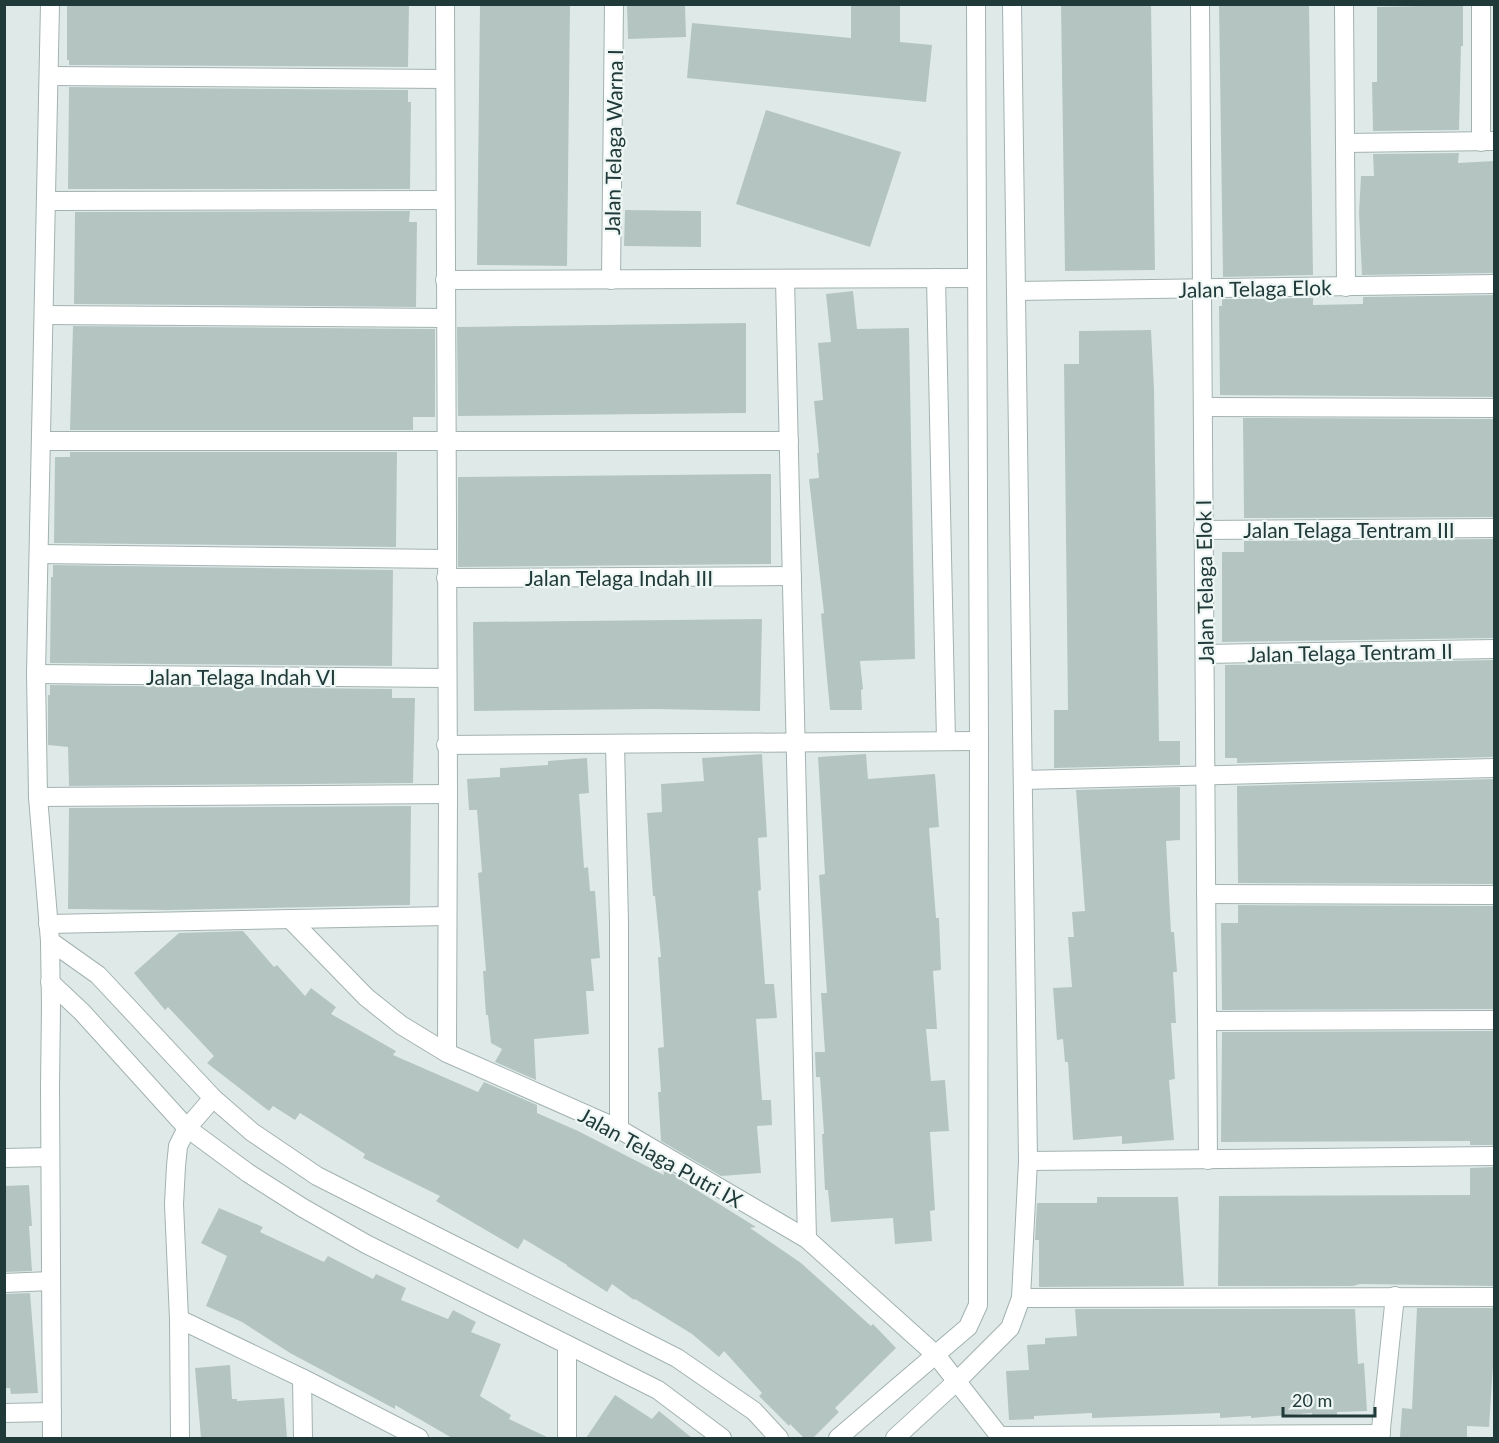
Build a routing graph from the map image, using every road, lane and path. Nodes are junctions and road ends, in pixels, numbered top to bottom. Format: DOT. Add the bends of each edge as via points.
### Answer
graph roads {
  1 [pos="50,4"];
  2 [pos="445,4"];
  3 [pos="614,4"];
  4 [pos="976,4"];
  5 [pos="1012,4"];
  6 [pos="1200,4"];
  7 [pos="1344,4"];
  8 [pos="1481,4"];
  9 [pos="50,76"];
  10 [pos="444,79"];
  11 [pos="1488,141"];
  12 [pos="1345,143"];
  13 [pos="445,200"];
  14 [pos="48,201"];
  15 [pos="936,278"];
  16 [pos="977,278"];
  17 [pos="785,279"];
  18 [pos="446,280"];
  19 [pos="611,280"];
  20 [pos="1494,284"];
  21 [pos="1346,287"];
  22 [pos="1202,289"];
  23 [pos="1016,291"];
  24 [pos="44,315"];
  25 [pos="445,318"];
  26 [pos="1203,407"];
  27 [pos="1494,408"];
  28 [pos="41,441"];
  29 [pos="446,441"];
  30 [pos="789,441"];
  31 [pos="1494,528"];
  32 [pos="1203,530"];
  33 [pos="39,554"];
  34 [pos="446,560"];
  35 [pos="792,576"];
  36 [pos="446,578"];
  37 [pos="1494,649"];
  38 [pos="1205,654"];
  39 [pos="36,674"];
  40 [pos="446,678"];
  41 [pos="946,741"];
  42 [pos="979,741"];
  43 [pos="796,742"];
  44 [pos="615,744"];
  45 [pos="446,745"];
  46 [pos="1494,768"];
  47 [pos="1206,776"];
  48 [pos="1023,780"];
  49 [pos="448,794"];
  50 [pos="38,797"];
  51 [pos="1206,894"];
  52 [pos="1494,895"];
  53 [pos="446,916"];
  54 [pos="290,919"];
  55 [pos="49,933"];
  56 [pos="50,982"];
  57 [pos="1494,1020"];
  58 [pos="1208,1021"];
  59 [pos="447,1053"];
  60 [pos="213,1098"];
  61 [pos="187,1128"];
  62 [pos="618,1129"];
  63 [pos="50,1156"];
  64 [pos="1494,1156"];
  65 [pos="4,1158"];
  66 [pos="1208,1160"];
  67 [pos="1028,1161"];
  68 [pos="807,1239"];
  69 [pos="51,1281"];
  70 [pos="4,1283"];
  71 [pos="1395,1296"];
  72 [pos="1494,1297"];
  73 [pos="1021,1298"];
  74 [pos="179,1319"];
  75 [pos="567,1345"];
  76 [pos="936,1355"];
  77 [pos="302,1378"];
  78 [pos="957,1381"];
  79 [pos="52,1412"];
  80 [pos="4,1413"];
  81 [pos="1381,1436"];
  82 [pos="1000,1437"];
  83 [pos="52,1438"];
  84 [pos="180,1438"];
  85 [pos="303,1438"];
  86 [pos="419,1438"];
  87 [pos="567,1438"];
  88 [pos="722,1438"];
  89 [pos="780,1438"];
  90 [pos="838,1438"];
  91 [pos="895,1438"];
  1 -- 9 [label="street"];
  2 -- 10 [label="street"];
  3 -- 19 [label="street, Jalan Telaga Warna I"];
  4 -- 16 [label="street"];
  5 -- 23 [label="street"];
  6 -- 22 [label="street, Jalan Telaga Elok I"];
  7 -- 12 [label="street"];
  8 -- 11 [label="street"];
  9 -- 10 [label="street"];
  9 -- 14 [label="street"];
  10 -- 13 [label="street"];
  11 -- 12 [label="street"];
  12 -- 21 [label="street"];
  13 -- 14 [label="street"];
  13 -- 18 [label="street"];
  14 -- 24 [label="street"];
  15 -- 16 [label="street"];
  15 -- 17 [label="street"];
  15 -- 41 [label="street"];
  16 -- 42 [label="street"];
  17 -- 19 [label="street"];
  17 -- 30 [label="street"];
  18 -- 19 [label="street"];
  18 -- 25 [label="street"];
  20 -- 21 [label="street, Jalan Telaga Elok"];
  21 -- 22 [label="street, Jalan Telaga Elok"];
  22 -- 23 [label="street, Jalan Telaga Elok"];
  22 -- 26 [label="street, Jalan Telaga Elok I"];
  23 -- 48 [label="street"];
  24 -- 25 [label="street"];
  24 -- 28 [label="street"];
  25 -- 29 [label="street"];
  26 -- 27 [label="street"];
  26 -- 32 [label="street, Jalan Telaga Elok I"];
  28 -- 29 [label="street"];
  28 -- 33 [label="street"];
  29 -- 30 [label="street"];
  29 -- 34 [label="street"];
  30 -- 35 [label="street"];
  31 -- 32 [label="street, Jalan Telaga Tentram III"];
  32 -- 38 [label="street, Jalan Telaga Elok I"];
  33 -- 34 [label="street"];
  33 -- 39 [label="street"];
  34 -- 36 [label="street"];
  35 -- 36 [label="street, Jalan Telaga Indah III"];
  35 -- 43 [label="street"];
  36 -- 40 [label="street"];
  37 -- 38 [label="street, Jalan Telaga Tentram II"];
  38 -- 47 [label="street, Jalan Telaga Elok I"];
  39 -- 40 [label="street, Jalan Telaga Indah VI"];
  39 -- 50 [label="street"];
  40 -- 45 [label="street"];
  41 -- 42 [label="street"];
  41 -- 43 [label="street"];
  42 -- 76 [label="street" via="979,1295 968,1327"];
  43 -- 44 [label="street"];
  43 -- 68 [label="street"];
  44 -- 45 [label="street"];
  44 -- 62 [label="street"];
  45 -- 49 [label="street"];
  46 -- 47 [label="street"];
  47 -- 48 [label="street"];
  47 -- 51 [label="street, Jalan Telaga Elok I"];
  48 -- 67 [label="street"];
  49 -- 50 [label="street"];
  49 -- 53 [label="street"];
  50 -- 55 [label="street"];
  51 -- 52 [label="street"];
  51 -- 58 [label="street, Jalan Telaga Elok I"];
  53 -- 54 [label="street"];
  53 -- 59 [label="street"];
  54 -- 55 [label="street"];
  54 -- 59 [label="street, Jalan Telaga Putri IX" via="366,997"];
  55 -- 56 [label="street"];
  55 -- 60 [label="street" via="104,981"];
  56 -- 61 [label="street"];
  56 -- 63 [label="street"];
  57 -- 58 [label="street"];
  58 -- 66 [label="street, Jalan Telaga Elok I"];
  59 -- 62 [label="street, Jalan Telaga Putri IX"];
  60 -- 61 [label="street"];
  60 -- 89 [label="street" via="252,1132 317,1176 676,1358 754,1411"];
  61 -- 74 [label="street" via="178,1146 175,1185"];
  61 -- 75 [label="street" via="248,1173 366,1244"];
  62 -- 68 [label="street, Jalan Telaga Putri IX"];
  63 -- 65 [label="street"];
  63 -- 69 [label="street"];
  64 -- 66 [label="street"];
  66 -- 67 [label="street"];
  67 -- 73 [label="street"];
  68 -- 76 [label="street, Jalan Telaga Putri IX"];
  69 -- 70 [label="street"];
  69 -- 79 [label="street"];
  71 -- 72 [label="street"];
  71 -- 73 [label="street"];
  71 -- 81 [label="street"];
  73 -- 78 [label="street" via="1010,1328"];
  74 -- 77 [label="street"];
  74 -- 84 [label="street"];
  75 -- 87 [label="street"];
  75 -- 88 [label="street" via="658,1390"];
  76 -- 78 [label="street, Jalan Telaga Putri IX"];
  76 -- 90 [label="street"];
  77 -- 85 [label="street"];
  77 -- 86 [label="street"];
  78 -- 82 [label="street, Jalan Telaga Putri IX"];
  78 -- 91 [label="street"];
  79 -- 80 [label="street"];
  79 -- 83 [label="street"];
  81 -- 82 [label="street"];
}
